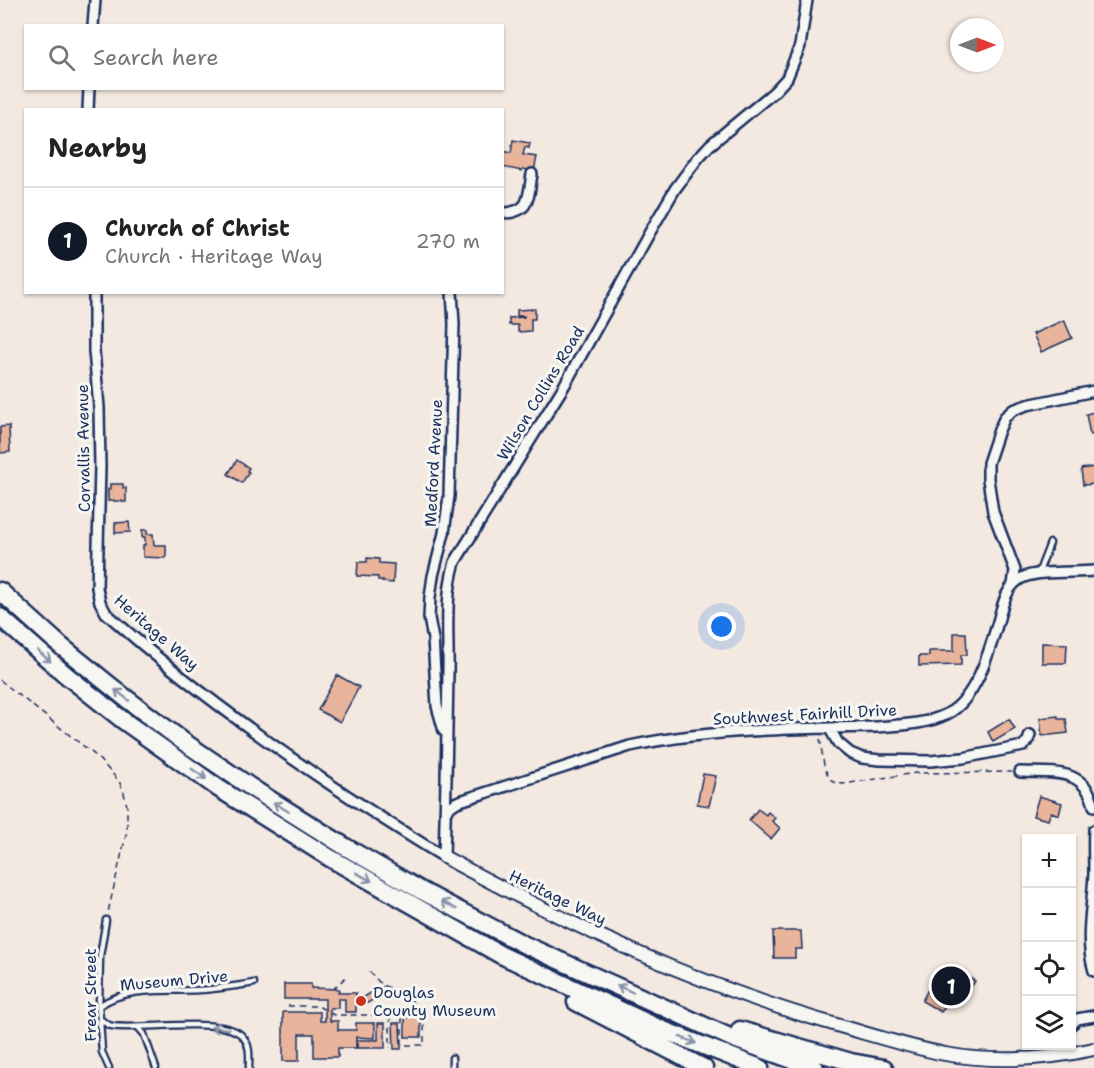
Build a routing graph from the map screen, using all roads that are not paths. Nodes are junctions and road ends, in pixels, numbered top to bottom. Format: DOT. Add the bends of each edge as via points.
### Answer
graph roads {
  1 [pos="95,0"];
  2 [pos="807,0"];
  3 [pos="93,24"];
  4 [pos="89,90"];
  5 [pos="88,108"];
  6 [pos="532,174"];
  7 [pos="504,213"];
  8 [pos="94,294"];
  9 [pos="452,294"];
  10 [pos="1094,391"];
  11 [pos="1050,543"];
  12 [pos="1094,571"];
  13 [pos="1038,574"];
  14 [pos="1012,585"];
  15 [pos="0,591"];
  16 [pos="99,602"];
  17 [pos="0,617"];
  18 [pos="830,729"];
  19 [pos="1030,735"];
  20 [pos="447,739"];
  21 [pos="1020,772"];
  22 [pos="1094,806"];
  23 [pos="445,813"];
  24 [pos="1094,830"];
  25 [pos="444,857"];
  26 [pos="106,920"];
  27 [pos="501,955"];
  28 [pos="1094,971"];
  29 [pos="254,983"];
  30 [pos="99,1006"];
  31 [pos="662,1006"];
  32 [pos="1094,1016"];
  33 [pos="100,1019"];
  34 [pos="1076,1021"];
  35 [pos="138,1027"];
  36 [pos="1071,1050"];
  37 [pos="1076,1050"];
  38 [pos="1094,1050"];
  39 [pos="452,1058"];
  40 [pos="109,1068"];
  41 [pos="156,1068"];
  42 [pos="249,1068"];
  43 [pos="452,1068"];
  44 [pos="704,1068"];
  45 [pos="760,1068"];
  46 [pos="815,1068"];
  47 [pos="884,1068"];
  1 -- 3 [label="street"];
  2 -- 20 [label="street, Wilson Collins Road" via="800,46 787,78 710,145 675,189 564,387 455,562 448,598"];
  4 -- 5 [label="street"];
  6 -- 7 [label="street" via="525,206"];
  8 -- 16 [label="street, Corvallis Avenue" via="100,457"];
  9 -- 20 [label="street, Medford Avenue" via="449,496 431,587 429,618 437,705"];
  10 -- 14 [label="street" via="1012,410 999,430 988,463 988,478 993,512 1015,570"];
  11 -- 13 [label="lane"];
  12 -- 13 [label="street"];
  13 -- 14 [label="street"];
  14 -- 18 [label="street, Southwest Fairhill Drive" via="986,659 974,683 950,713 892,726"];
  31 -- 15 [label="highway, one-way" via="525,945 344,846 184,742 61,646"];
  16 -- 25 [label="street, Heritage Way" via="134,638 215,703 310,772"];
  17 -- 27 [label="highway, one-way" via="124,721 218,788 330,858"];
  18 -- 19 [label="street" via="850,753 862,758 902,760 963,758 1023,746"];
  18 -- 23 [label="street, Southwest Fairhill Drive" via="713,734 630,746 457,802"];
  20 -- 23 [label="street, Wilson Collins Road"];
  21 -- 22 [label="street" via="1066,774 1087,788"];
  23 -- 25 [label="street, Wilson Collins Road"];
  24 -- 28 [label="street" via="1089,942"];
  25 -- 36 [label="street, Heritage Way" via="598,935 673,969 777,1008 878,1038 966,1057 1051,1057"];
  26 -- 30 [label="lane, Frear Street" via="99,956"];
  27 -- 44 [label="highway" via="579,1003"];
  27 -- 45 [label="highway, one-way" via="663,1030"];
  29 -- 30 [label="lane, Museum Drive" via="134,992"];
  30 -- 33 [label="lane, Frear Street"];
  31 -- 46 [label="highway" via="734,1039"];
  31 -- 47 [label="highway" via="850,1062"];
  32 -- 34 [label="street"];
  33 -- 35 [label="lane" via="109,1026"];
  33 -- 40 [label="lane, Frear Street" via="102,1052"];
  35 -- 41 [label="lane"];
  42 -- 35 [label="lane, one-way" via="246,1041 228,1028"];
  37 -- 38 [label="street, Heritage Way"];
  39 -- 43 [label="lane"];
}
